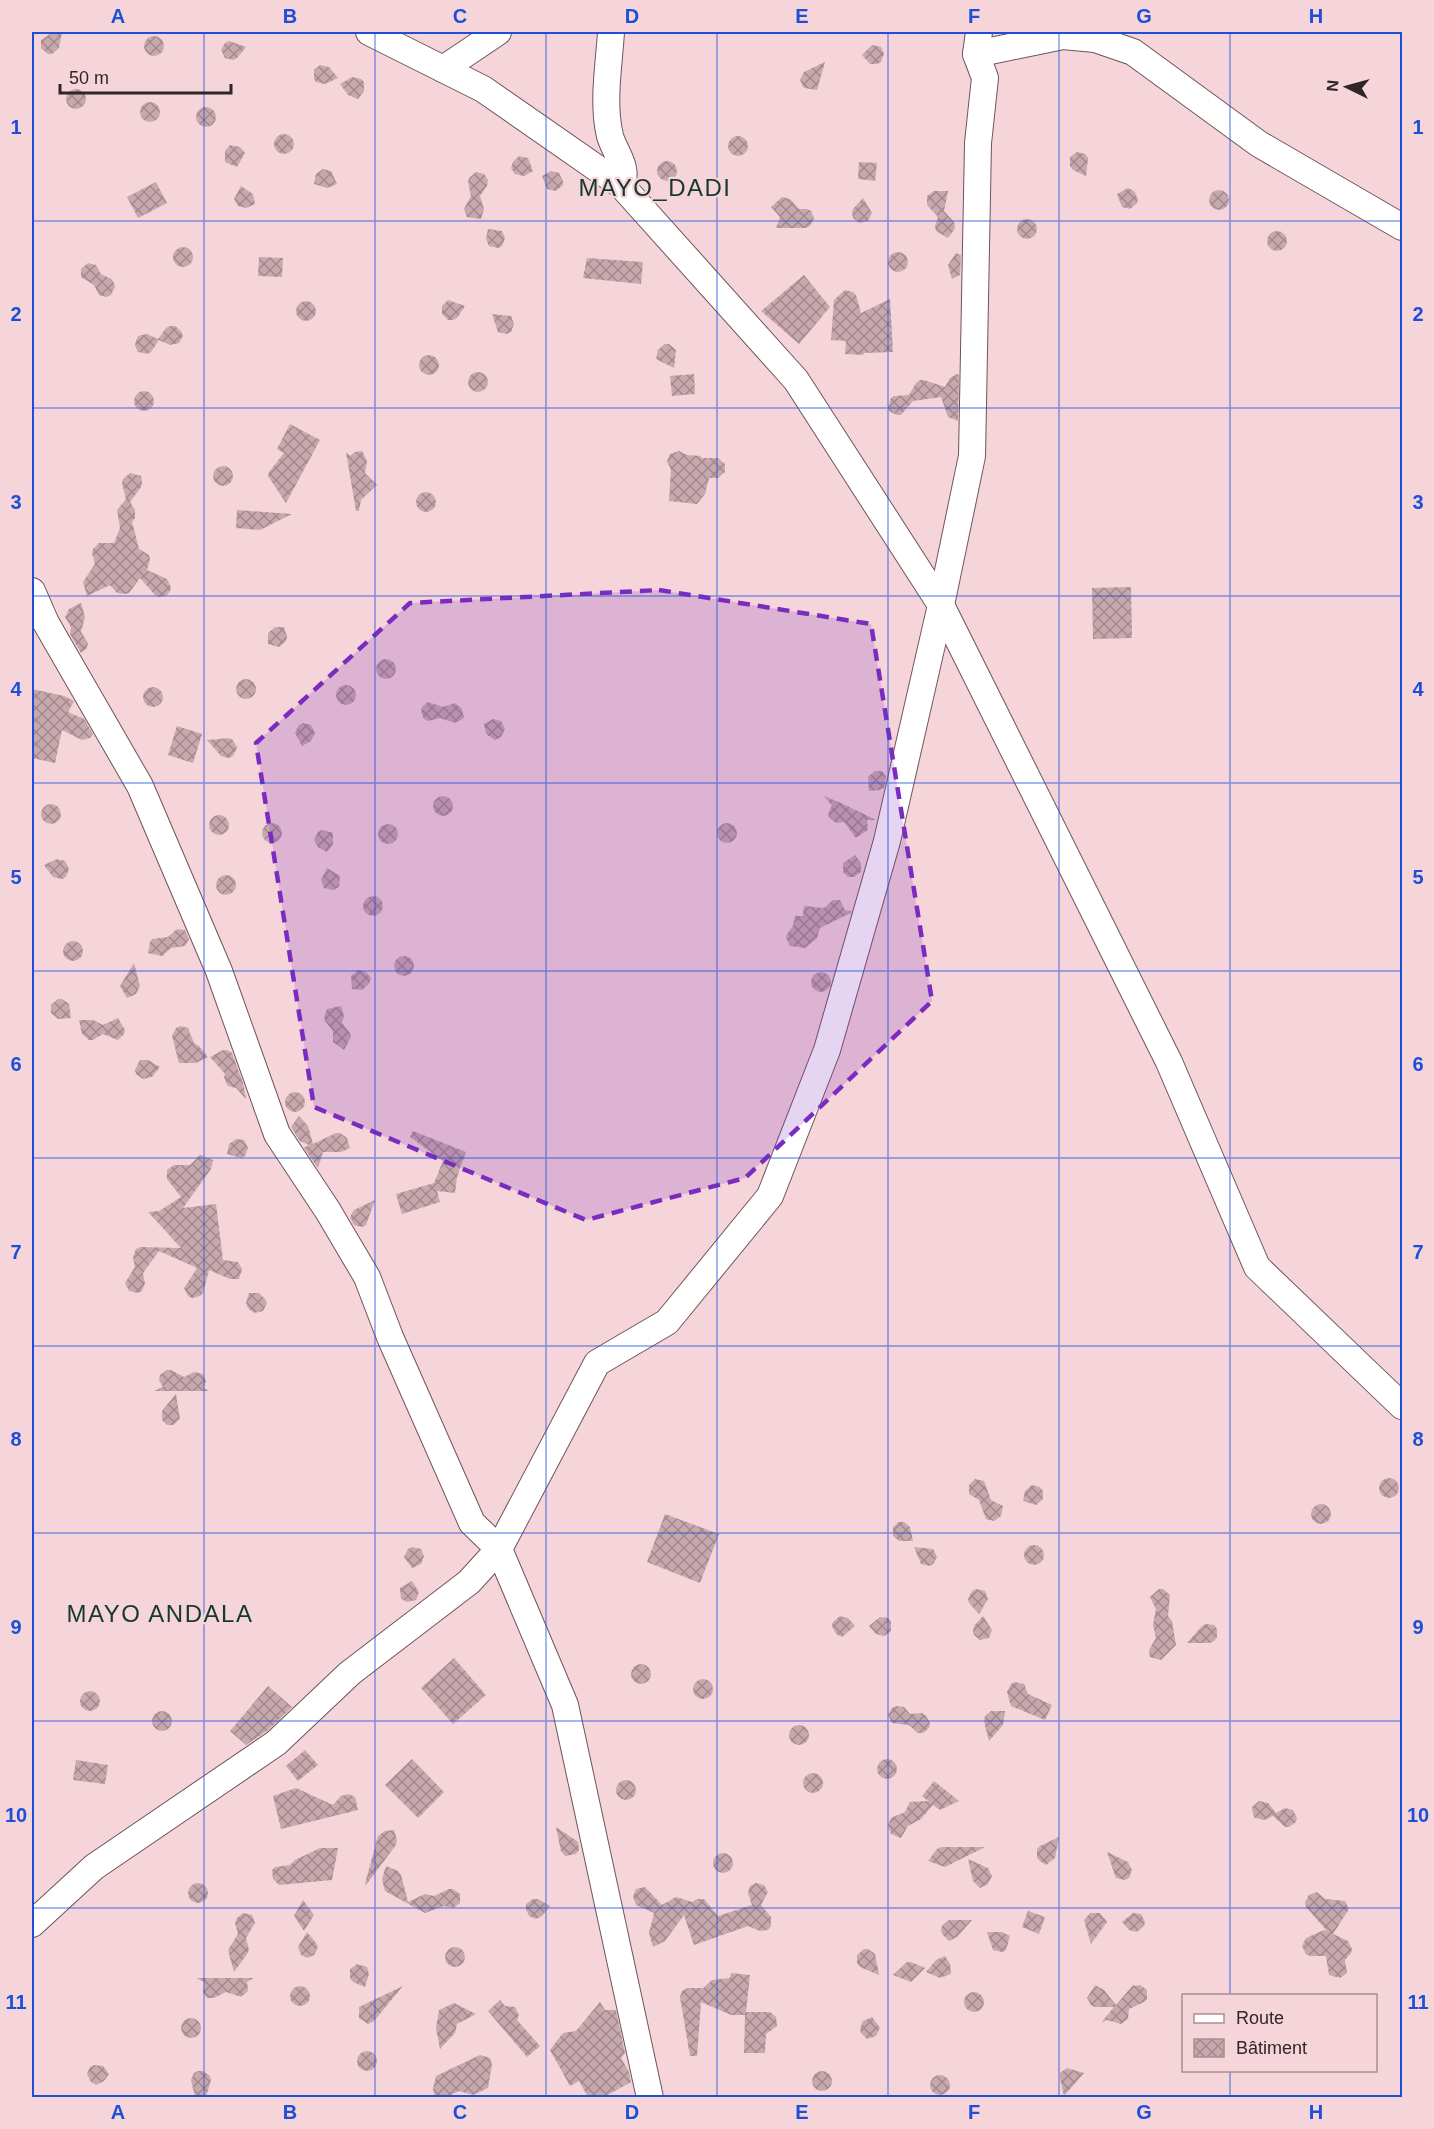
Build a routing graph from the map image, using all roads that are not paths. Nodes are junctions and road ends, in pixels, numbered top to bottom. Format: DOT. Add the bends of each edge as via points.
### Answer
graph roads {
  1 [pos="369,32"];
  2 [pos="498,32"];
  3 [pos="611,32"];
  4 [pos="978,43"];
  5 [pos="443,69"];
  6 [pos="621,185"];
  7 [pos="1402,227"];
  8 [pos="32,591"];
  9 [pos="941,605"];
  10 [pos="1402,1406"];
  11 [pos="499,1549"];
  12 [pos="32,1924"];
  13 [pos="650,2097"];
  1 -- 5 [label="street"];
  2 -- 5 [label="street"];
  3 -- 6 [label="street" via="607,103 610,138 623,168"];
  4 -- 7 [label="street" via="1063,36 1095,39 1133,52 1259,144"];
  4 -- 9 [label="street" via="985,78 978,143 972,456"];
  5 -- 6 [label="street" via="483,89"];
  6 -- 9 [label="street" via="796,380"];
  8 -- 11 [label="street" via="141,786 219,971 277,1134 367,1277 472,1523"];
  9 -- 10 [label="street" via="1168,1062 1257,1267"];
  9 -- 11 [label="street" via="887,841 827,1050 770,1196 667,1323 597,1363"];
  11 -- 12 [label="street" via="469,1582 350,1673 276,1743 93,1867"];
  11 -- 13 [label="street" via="565,1706"];
}
